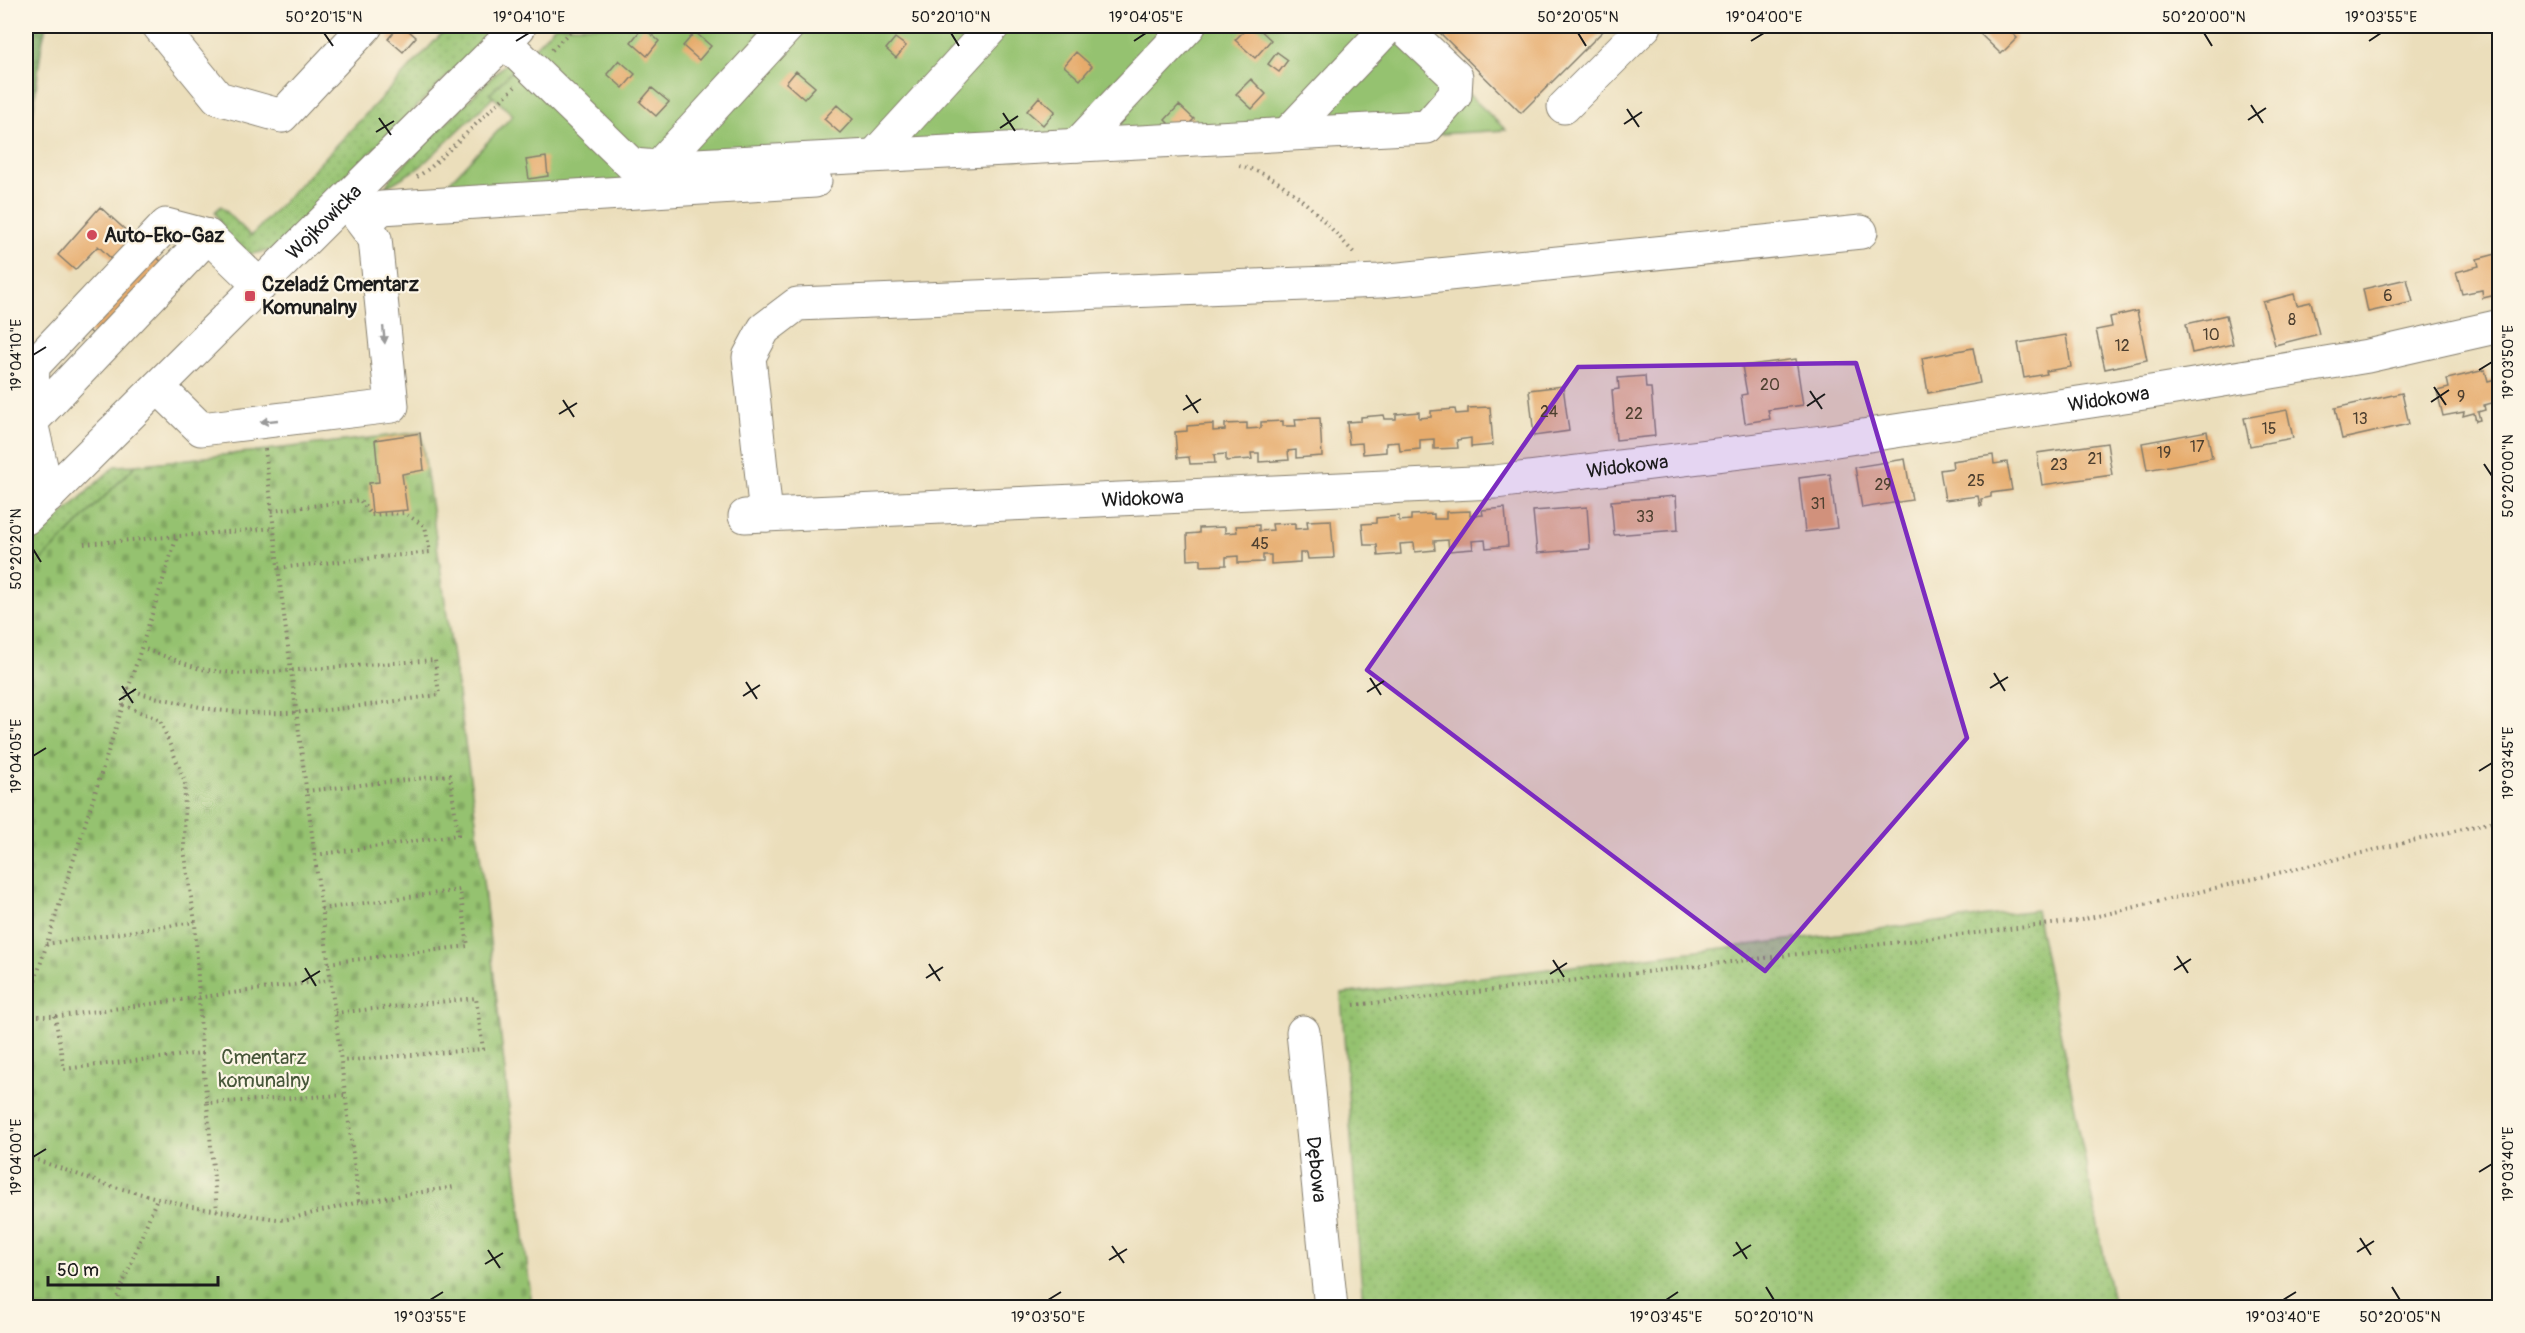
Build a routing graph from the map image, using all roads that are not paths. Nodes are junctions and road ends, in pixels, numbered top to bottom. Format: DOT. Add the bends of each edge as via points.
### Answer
graph roads {
  1 [pos="159,26"];
  2 [pos="366,26"];
  3 [pos="788,26"];
  4 [pos="993,26"];
  5 [pos="1189,26"];
  6 [pos="1389,26"];
  7 [pos="1402,26"];
  8 [pos="1645,26"];
  9 [pos="512,33"];
  10 [pos="1564,107"];
  11 [pos="1287,134"];
  12 [pos="1077,145"];
  13 [pos="875,155"];
  14 [pos="1188,156"];
  15 [pos="658,167"];
  16 [pos="357,214"];
  17 [pos="1861,232"];
  18 [pos="260,286"];
  19 [pos="2499,326"];
  20 [pos="158,387"];
  21 [pos="37,508"];
  22 [pos="1303,1032"];
  23 [pos="1331,1308"];
  1 -- 2 [label="street" via="218,98 282,116"];
  3 -- 15 [label="street"];
  4 -- 13 [label="street"];
  5 -- 12 [label="street"];
  6 -- 11 [label="street"];
  7 -- 11 [label="street" via="1456,77 1455,95 1427,127"];
  8 -- 10 [label="street"];
  9 -- 15 [label="street" via="532,70 632,165"];
  9 -- 16 [label="street, Wojkowicka"];
  11 -- 12 [label="street"];
  12 -- 13 [label="street"];
  13 -- 15 [label="street"];
  14 -- 16 [label="street" via="382,208"];
  16 -- 18 [label="street, Wojkowicka"];
  16 -- 20 [label="street, one-way" via="375,239 392,406 201,429"];
  17 -- 19 [label="street, Widokowa" via="1380,281 797,304 764,329 749,357 755,515 1495,482 1823,442 2157,391 2368,356"];
  18 -- 20 [label="street, Wojkowicka"];
  18 -- 21 [label="street" via="208,236 31,423"];
  20 -- 21 [label="street, Wojkowicka"];
  22 -- 23 [label="street, Dębowa"];
}
